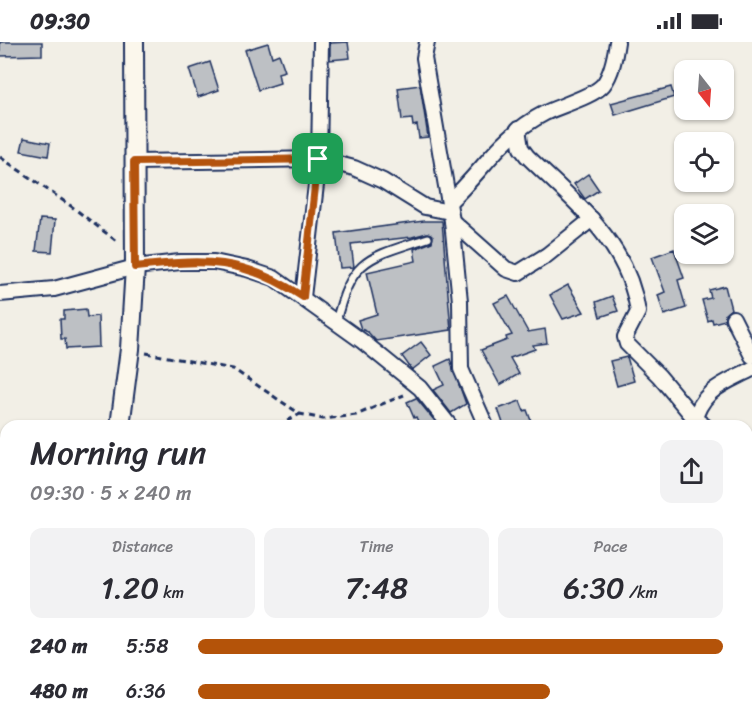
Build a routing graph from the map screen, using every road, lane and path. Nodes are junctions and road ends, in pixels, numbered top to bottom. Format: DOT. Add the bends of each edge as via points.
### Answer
graph roads {
  1 [pos="135,42"];
  2 [pos="321,42"];
  3 [pos="427,42"];
  4 [pos="616,42"];
  5 [pos="518,129"];
  6 [pos="0,157"];
  7 [pos="318,159"];
  8 [pos="134,162"];
  9 [pos="450,212"];
  10 [pos="592,219"];
  11 [pos="428,238"];
  12 [pos="134,259"];
  13 [pos="0,294"];
  14 [pos="303,297"];
  15 [pos="733,318"];
  16 [pos="336,322"];
  17 [pos="130,349"];
  18 [pos="752,356"];
  19 [pos="752,369"];
  20 [pos="420,388"];
  21 [pos="300,414"];
  22 [pos="121,420"];
  23 [pos="289,420"];
  24 [pos="445,420"];
  25 [pos="483,420"];
  26 [pos="694,420"];
  27 [pos="698,420"];
  1 -- 8 [label="street"];
  2 -- 7 [label="street"];
  3 -- 9 [label="street" via="424,58"];
  4 -- 5 [label="street" via="608,77 601,88"];
  5 -- 9 [label="street" via="502,141"];
  5 -- 10 [label="street" via="521,148 527,156"];
  6 -- 12 [label="path" via="71,206"];
  7 -- 8 [label="street"];
  7 -- 9 [label="street" via="354,168 425,207"];
  7 -- 14 [label="street"];
  8 -- 12 [label="street"];
  9 -- 10 [label="street" via="506,269 518,273"];
  9 -- 25 [label="street" via="460,301 461,369"];
  10 -- 26 [label="street" via="617,251 636,295 638,312 625,337 627,344 659,375"];
  11 -- 16 [label="lane" via="365,262 350,278"];
  12 -- 13 [label="street" via="54,289"];
  12 -- 14 [label="street" via="214,262 274,278"];
  12 -- 17 [label="street"];
  14 -- 16 [label="street"];
  15 -- 18 [label="street"];
  16 -- 20 [label="street"];
  17 -- 21 [label="path" via="170,360 233,369"];
  17 -- 22 [label="street"];
  19 -- 27 [label="street" via="710,392 702,400"];
  20 -- 21 [label="path" via="356,415 323,419"];
  20 -- 24 [label="street"];
  21 -- 23 [label="path"];
}
